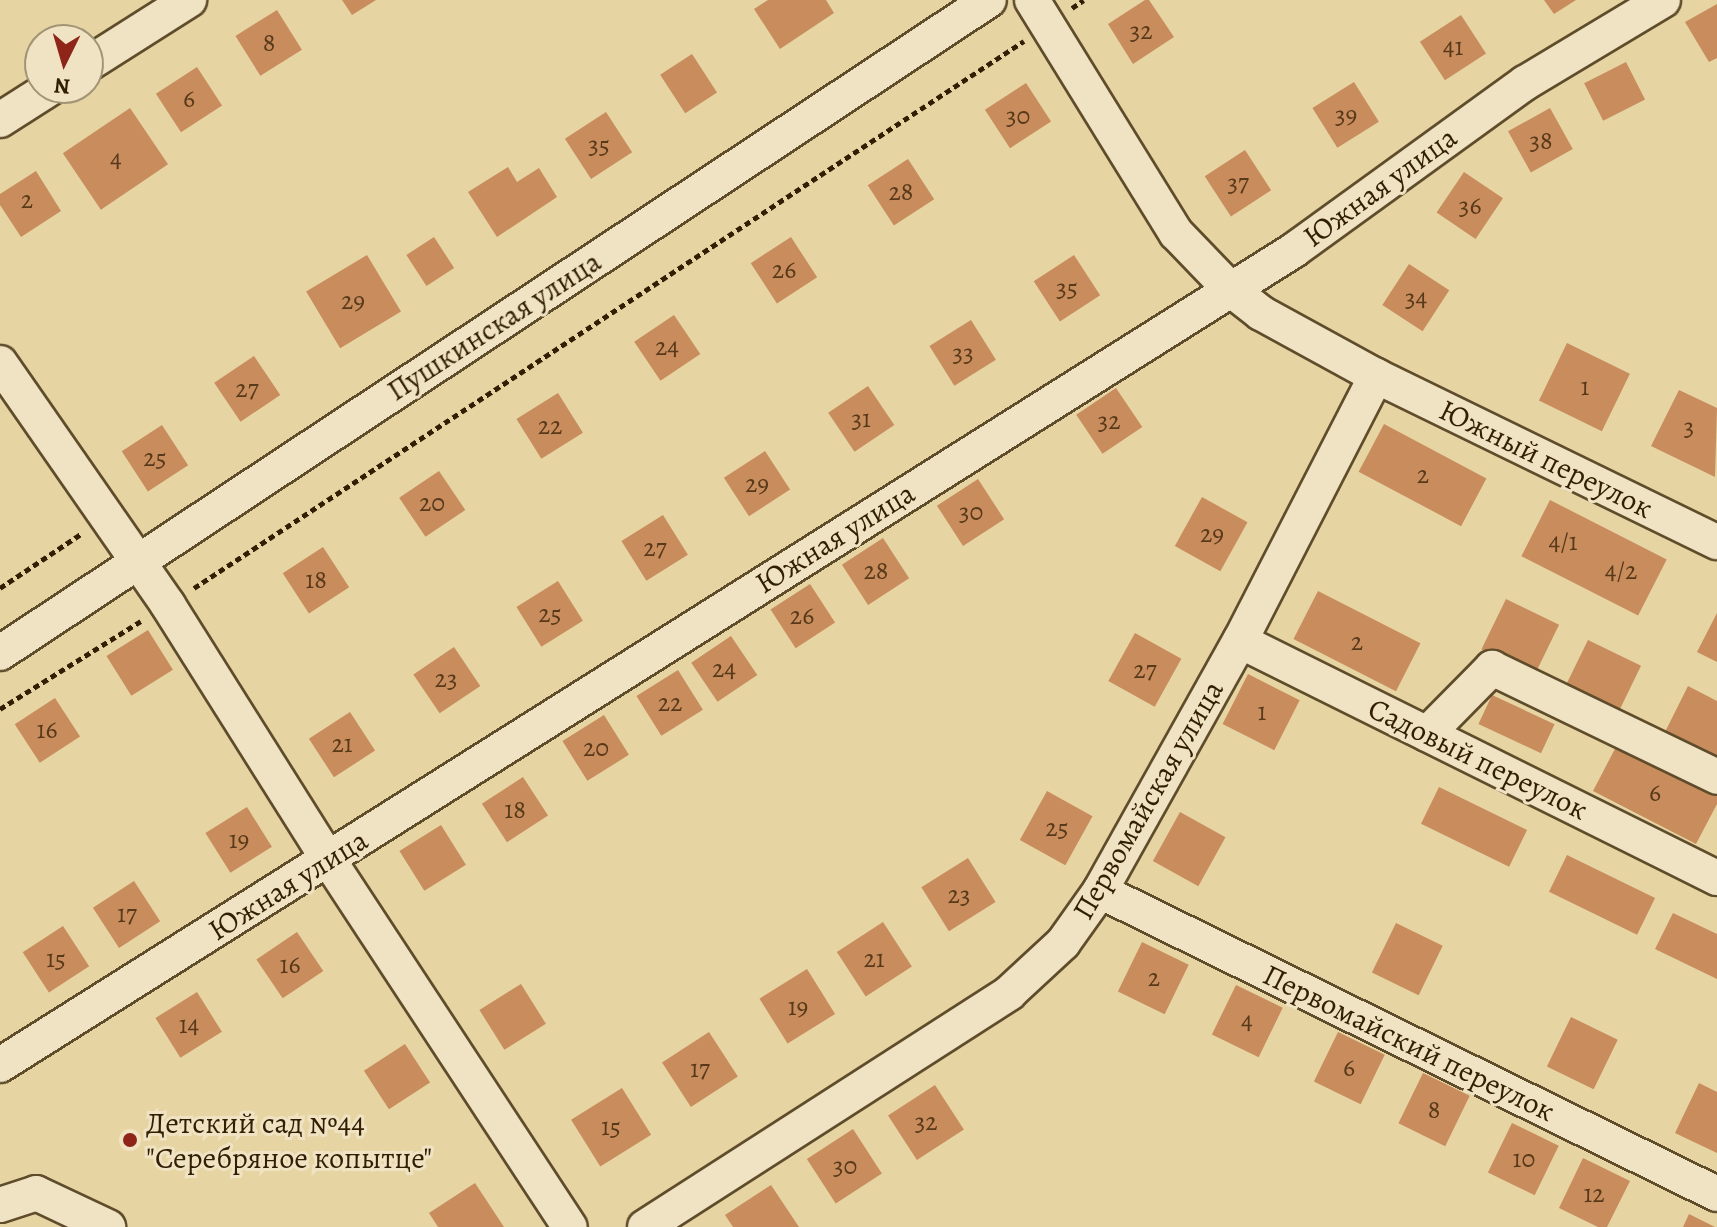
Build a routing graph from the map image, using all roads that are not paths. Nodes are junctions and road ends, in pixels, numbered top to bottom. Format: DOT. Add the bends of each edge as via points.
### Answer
graph roads {
  1 [pos="189,0"];
  2 [pos="989,0"];
  3 [pos="1663,0"];
  4 [pos="1040,12"];
  5 [pos="104,54"];
  6 [pos="25,104"];
  7 [pos="0,120"];
  8 [pos="1229,288"];
  9 [pos="0,363"];
  10 [pos="1376,376"];
  11 [pos="1717,542"];
  12 [pos="138,561"];
  13 [pos="1240,641"];
  14 [pos="0,653"];
  15 [pos="1427,734"];
  16 [pos="1717,777"];
  17 [pos="328,859"];
  18 [pos="1717,878"];
  19 [pos="1100,891"];
  20 [pos="0,1065"];
  21 [pos="1717,1194"];
  22 [pos="0,1205"];
  23 [pos="108,1227"];
  24 [pos="570,1227"];
  25 [pos="645,1227"];
  1 -- 5 [label="street"];
  2 -- 12 [label="street, Пушкинская улица"];
  3 -- 8 [label="street, Южная улица" via="1525,83 1294,250"];
  4 -- 8 [label="street, Южный переулок" via="1176,233"];
  6 -- 7 [label="street"];
  8 -- 10 [label="street, Южный переулок" via="1261,313"];
  8 -- 17 [label="street, Южная улица"];
  9 -- 12 [label="street"];
  10 -- 11 [label="street, Южный переулок"];
  10 -- 13 [label="street, Первомайская улица"];
  12 -- 14 [label="street, Пушкинская улица"];
  12 -- 17 [label="street"];
  13 -- 15 [label="street, Садовый переулок"];
  13 -- 19 [label="street, Первомайская улица"];
  15 -- 16 [label="street" via="1492,668"];
  15 -- 18 [label="street, Садовый переулок"];
  17 -- 20 [label="street, Южная улица"];
  17 -- 24 [label="street"];
  19 -- 21 [label="street, Первомайский переулок"];
  19 -- 25 [label="street, Первомайская улица" via="1063,943 1009,993"];
  22 -- 23 [label="street" via="36,1193"];
}
